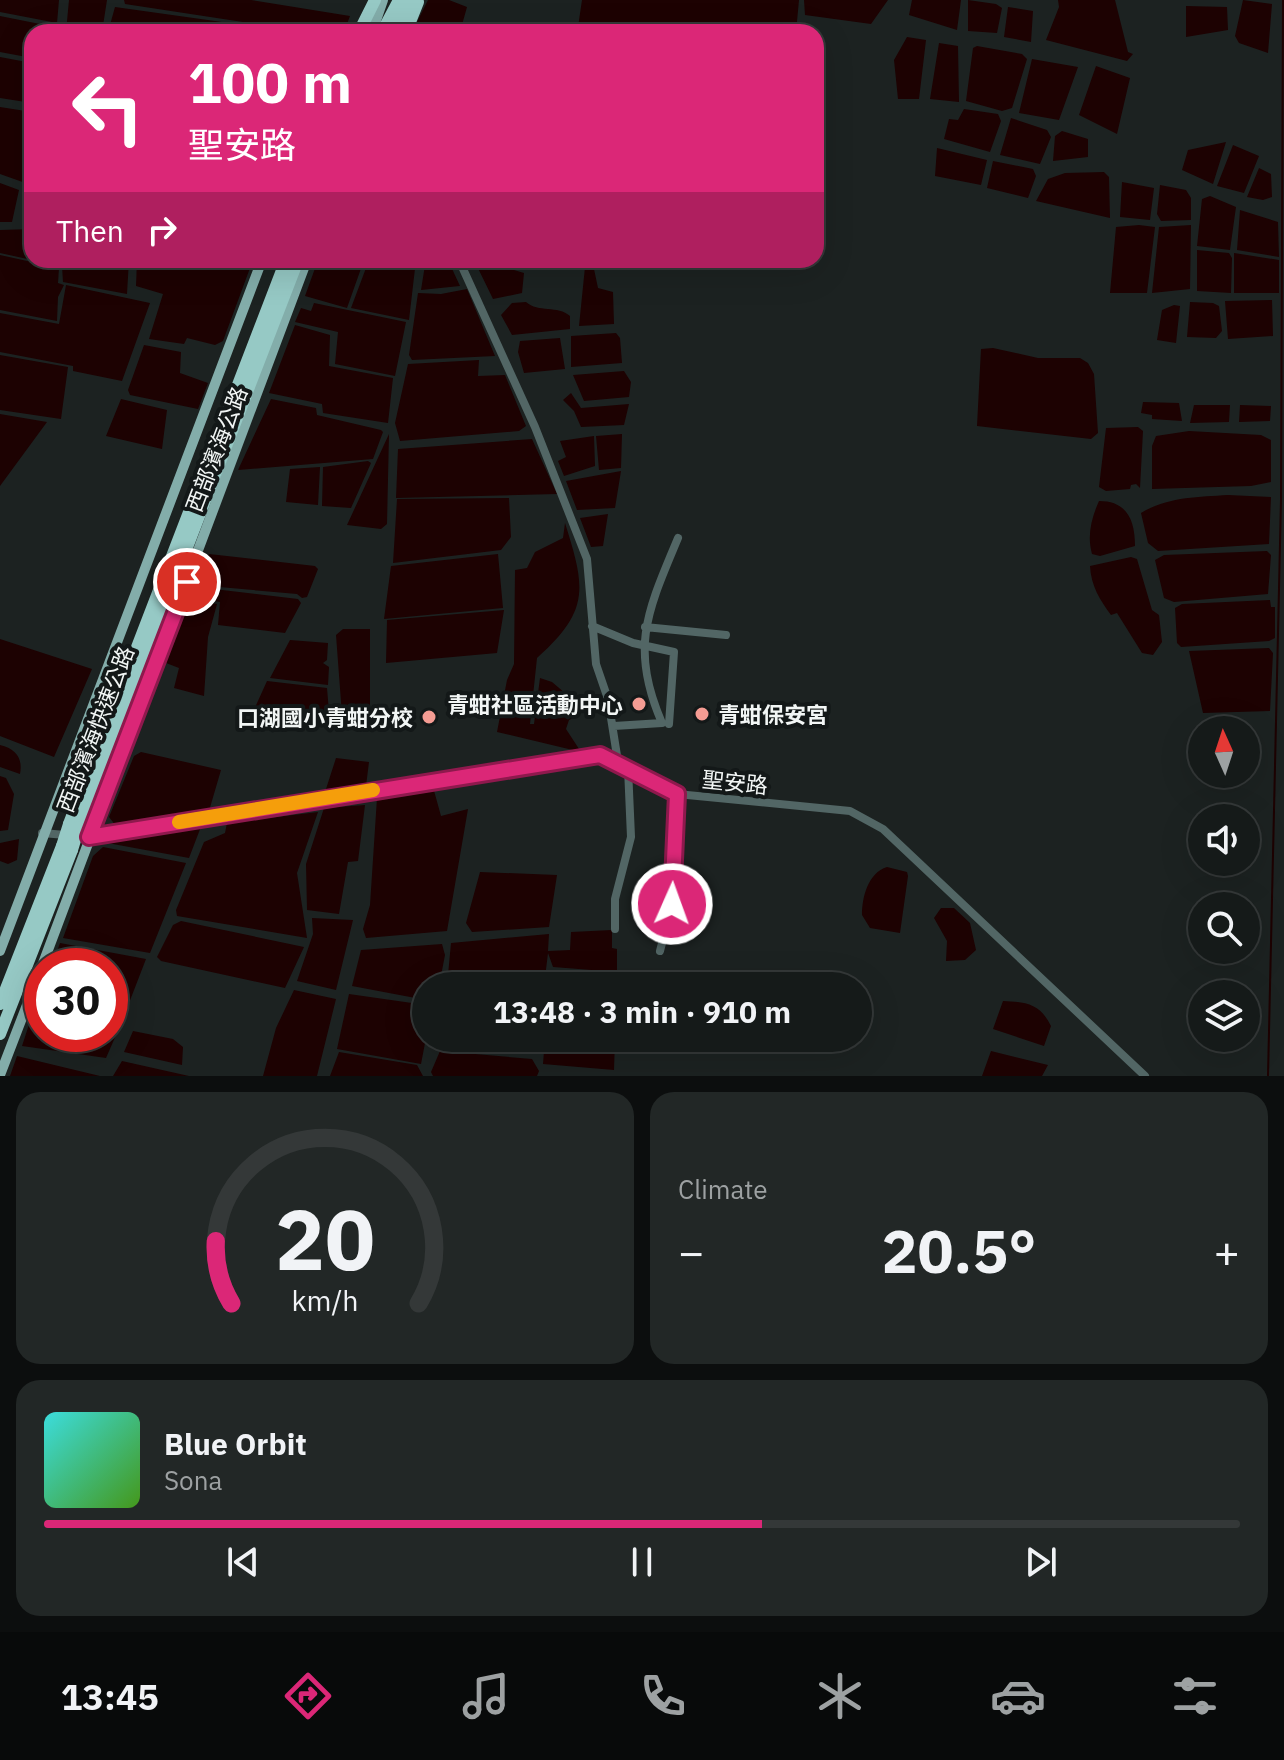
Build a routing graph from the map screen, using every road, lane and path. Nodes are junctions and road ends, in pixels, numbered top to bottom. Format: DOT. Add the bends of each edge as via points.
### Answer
graph roads {
  1 [pos="368,0"];
  2 [pos="375,0"];
  3 [pos="383,0"];
  4 [pos="399,0"];
  5 [pos="411,0"];
  6 [pos="419,0"];
  7 [pos="360,24"];
  8 [pos="362,24"];
  9 [pos="375,24"];
  10 [pos="386,24"];
  11 [pos="399,24"];
  12 [pos="409,24"];
  13 [pos="259,268"];
  14 [pos="283,268"];
  15 [pos="294,268"];
  16 [pos="304,268"];
  17 [pos="463,268"];
  18 [pos="228,420"];
  19 [pos="678,538"];
  20 [pos="592,626"];
  21 [pos="645,627"];
  22 [pos="726,635"];
  23 [pos="644,647"];
  24 [pos="669,724"];
  25 [pos="614,726"];
  26 [pos="618,762"];
  27 [pos="628,768"];
  28 [pos="677,794"];
  29 [pos="42,833"];
  30 [pos="89,837"];
  31 [pos="67,848"];
  32 [pos="615,929"];
  33 [pos="49,948"];
  34 [pos="0,951"];
  35 [pos="660,951"];
  36 [pos="0,1004"];
  37 [pos="24,1013"];
  38 [pos="0,1034"];
  39 [pos="0,1075"];
  40 [pos="1145,1076"];
  1 -- 7 [label="main road"];
  2 -- 8 [label="highway"];
  3 -- 9 [label="main road"];
  4 -- 10 [label="highway"];
  5 -- 11 [label="highway"];
  6 -- 12 [label="highway"];
  13 -- 29 [label="main road, 西部濱海公路"];
  14 -- 18 [label="highway, 西部濱海快速公路"];
  15 -- 18 [label="highway, 西部濱海快速公路"];
  16 -- 30 [label="main road, 西部濱海公路"];
  17 -- 20 [label="street" via="535,427 587,559"];
  18 -- 31 [label="highway, 西部濱海快速公路, bridge"];
  19 -- 21 [label="street"];
  20 -- 23 [label="street"];
  20 -- 25 [label="street" via="596,664"];
  21 -- 22 [label="street"];
  21 -- 23 [label="street"];
  23 -- 24 [label="street" via="674,652"];
  23 -- 25 [label="street" via="649,693 662,723"];
  25 -- 26 [label="street"];
  26 -- 27 [label="street, 聖安路"];
  26 -- 30 [label="street, 聖安路" via="600,755"];
  27 -- 28 [label="street, 聖安路"];
  27 -- 32 [label="street" via="631,837 615,899"];
  28 -- 35 [label="street" via="672,904"];
  28 -- 40 [label="street, 聖安路" via="850,811 883,829"];
  29 -- 30 [label="street, 聖安路"];
  29 -- 34 [label="main road, 西部濱海公路"];
  30 -- 33 [label="main road, 西部濱海公路"];
  31 -- 36 [label="highway, 西部濱海快速公路"];
  31 -- 38 [label="highway, 西部濱海快速公路"];
  37 -- 39 [label="main road, 西部濱海公路"];
}
